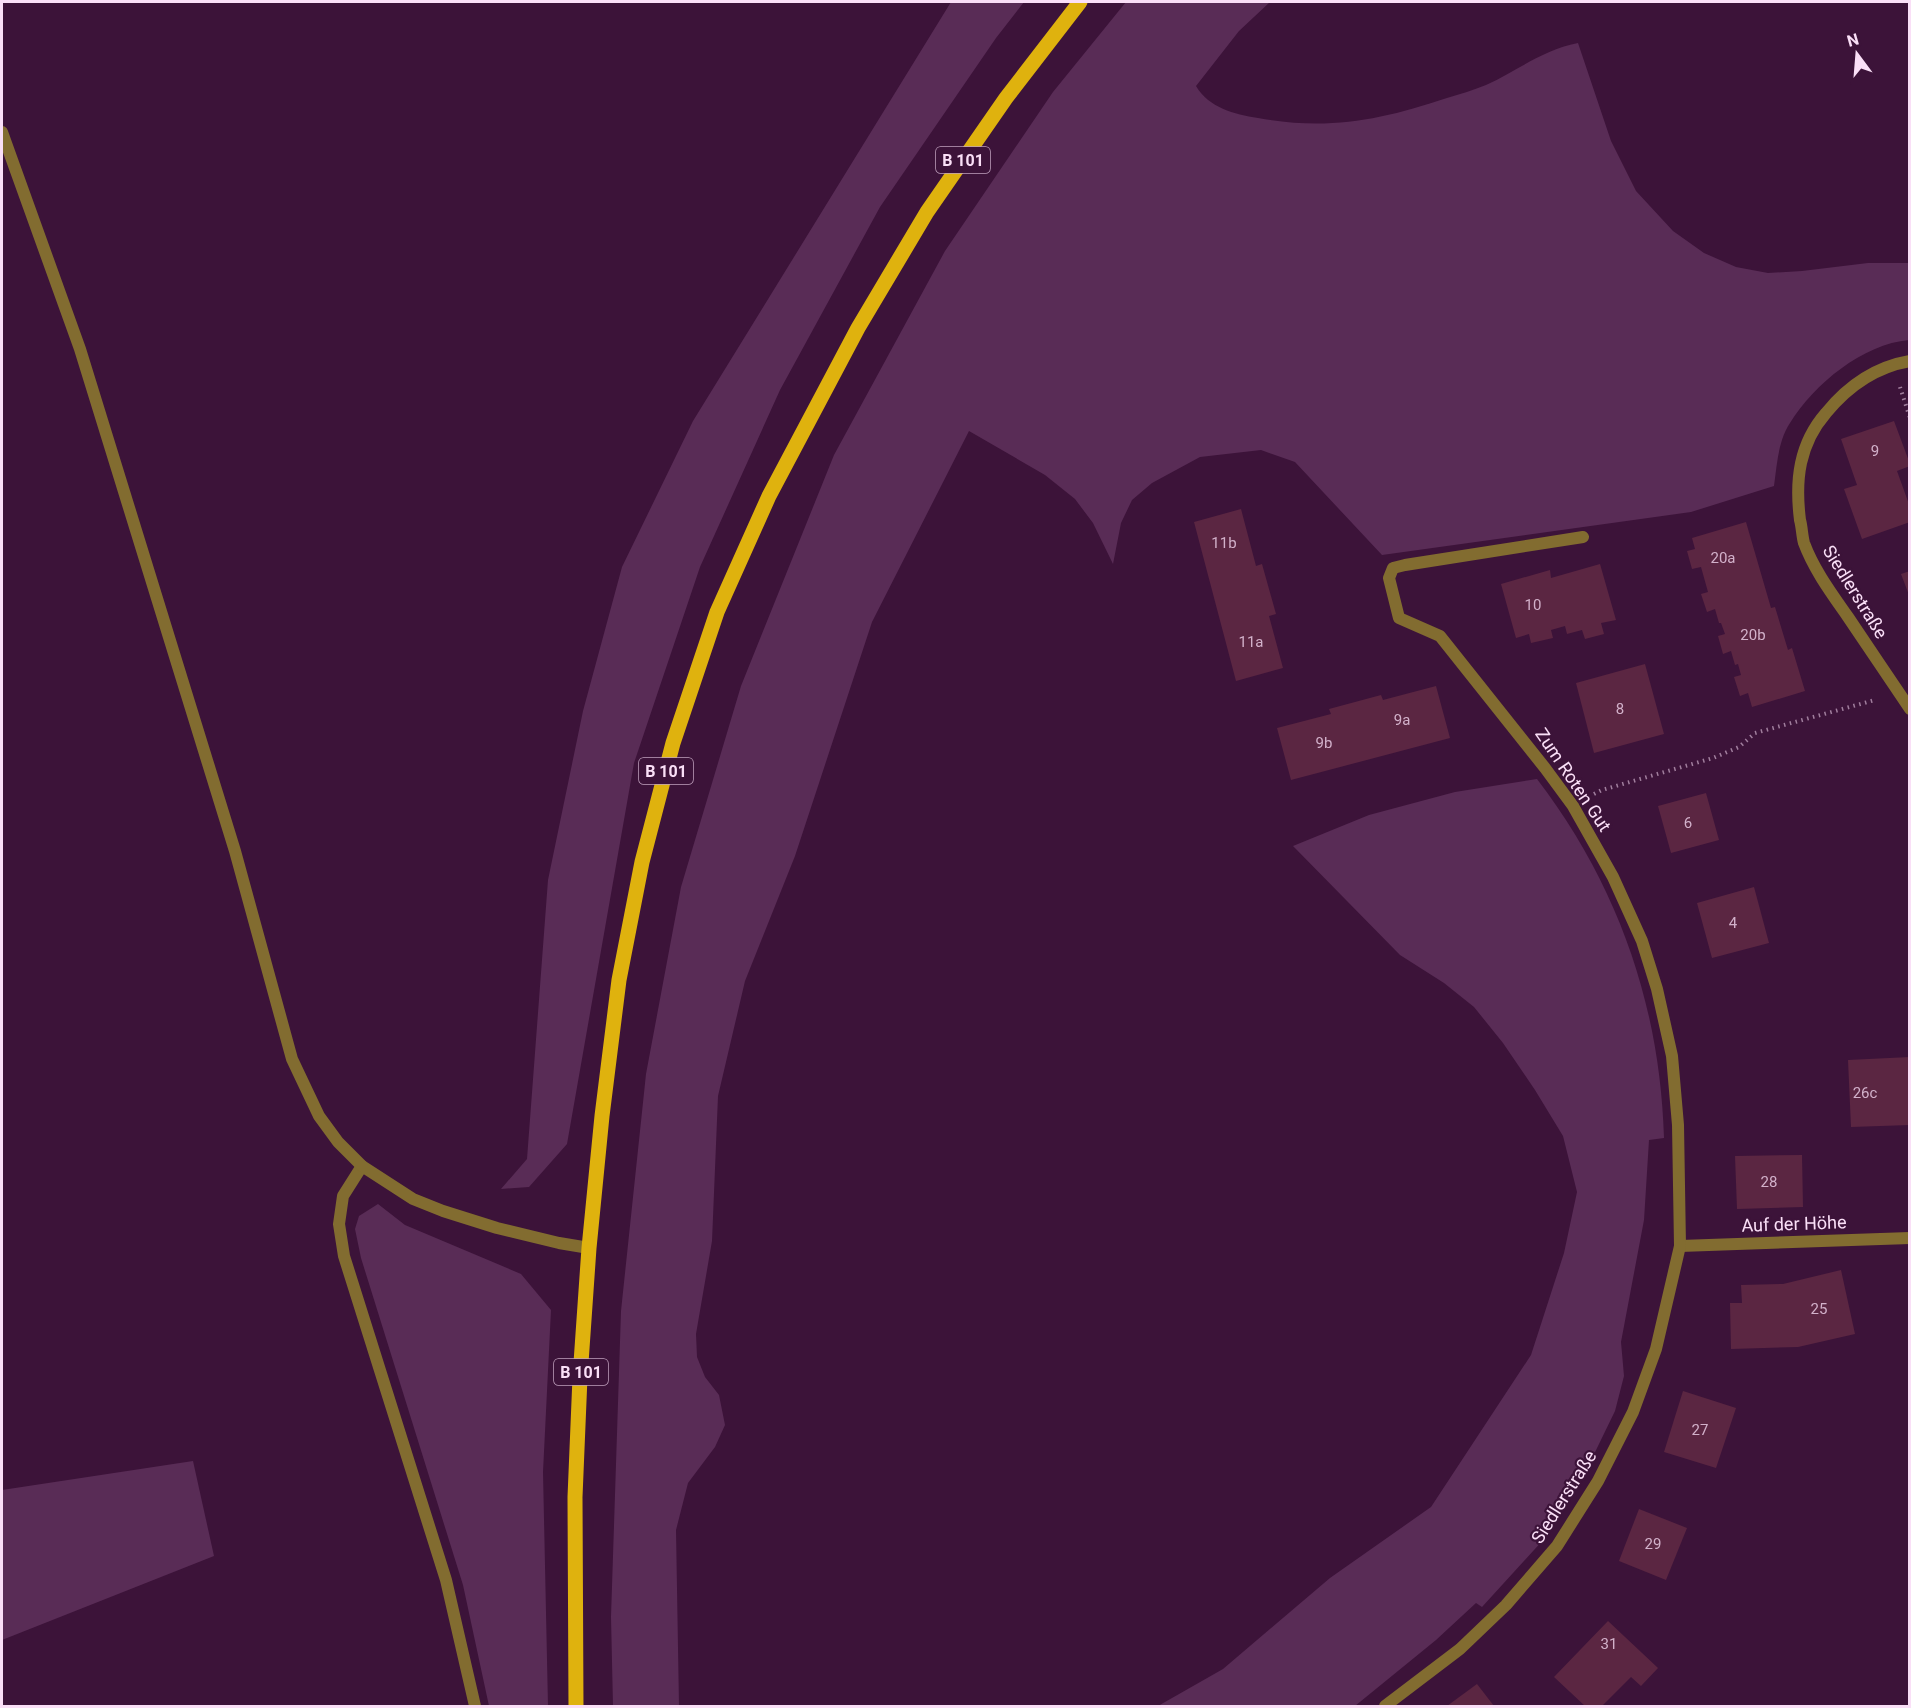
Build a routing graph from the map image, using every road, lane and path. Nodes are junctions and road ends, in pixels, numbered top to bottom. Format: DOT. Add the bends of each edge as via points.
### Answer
graph roads {
  1 [pos="1080,2"];
  2 [pos="2,132"];
  3 [pos="1910,361"];
  4 [pos="1894,364"];
  5 [pos="1910,418"];
  6 [pos="1582,537"];
  7 [pos="1873,701"];
  8 [pos="1910,709"];
  9 [pos="1573,806"];
  10 [pos="362,1166"];
  11 [pos="1910,1238"];
  12 [pos="1680,1246"];
  13 [pos="589,1248"];
  14 [pos="475,1707"];
  15 [pos="576,1707"];
  16 [pos="1385,1707"];
  1 -- 13 [label="main road, B 101" via="1006,98 934,203 864,318 769,496 717,612 673,743 638,883 619,980"];
  2 -- 10 [label="street" via="80,349 235,850 292,1059 319,1116"];
  3 -- 4 [label="street, Siedlerstraße"];
  4 -- 5 [label="path"];
  4 -- 8 [label="street, Siedlerstraße" via="1848,389 1820,420 1799,467 1798,504 1803,541 1821,577"];
  6 -- 9 [label="street, Zum Roten Gut" via="1405,565 1393,568 1389,578 1399,618 1440,636"];
  7 -- 9 [label="path" via="1755,733 1738,747 1713,758 1602,790"];
  9 -- 12 [label="street, Zum Roten Gut" via="1613,877 1642,941 1657,989 1672,1056"];
  10 -- 13 [label="street" via="413,1199 443,1211 497,1228"];
  10 -- 14 [label="street" via="343,1196 339,1224 344,1256 446,1580"];
  11 -- 12 [label="street, Auf der Höhe"];
  12 -- 16 [label="street, Siedlerstraße" via="1656,1349 1633,1412 1575,1518 1557,1546 1506,1605 1460,1649"];
  13 -- 15 [label="main road, B 101" via="575,1497"];
}
